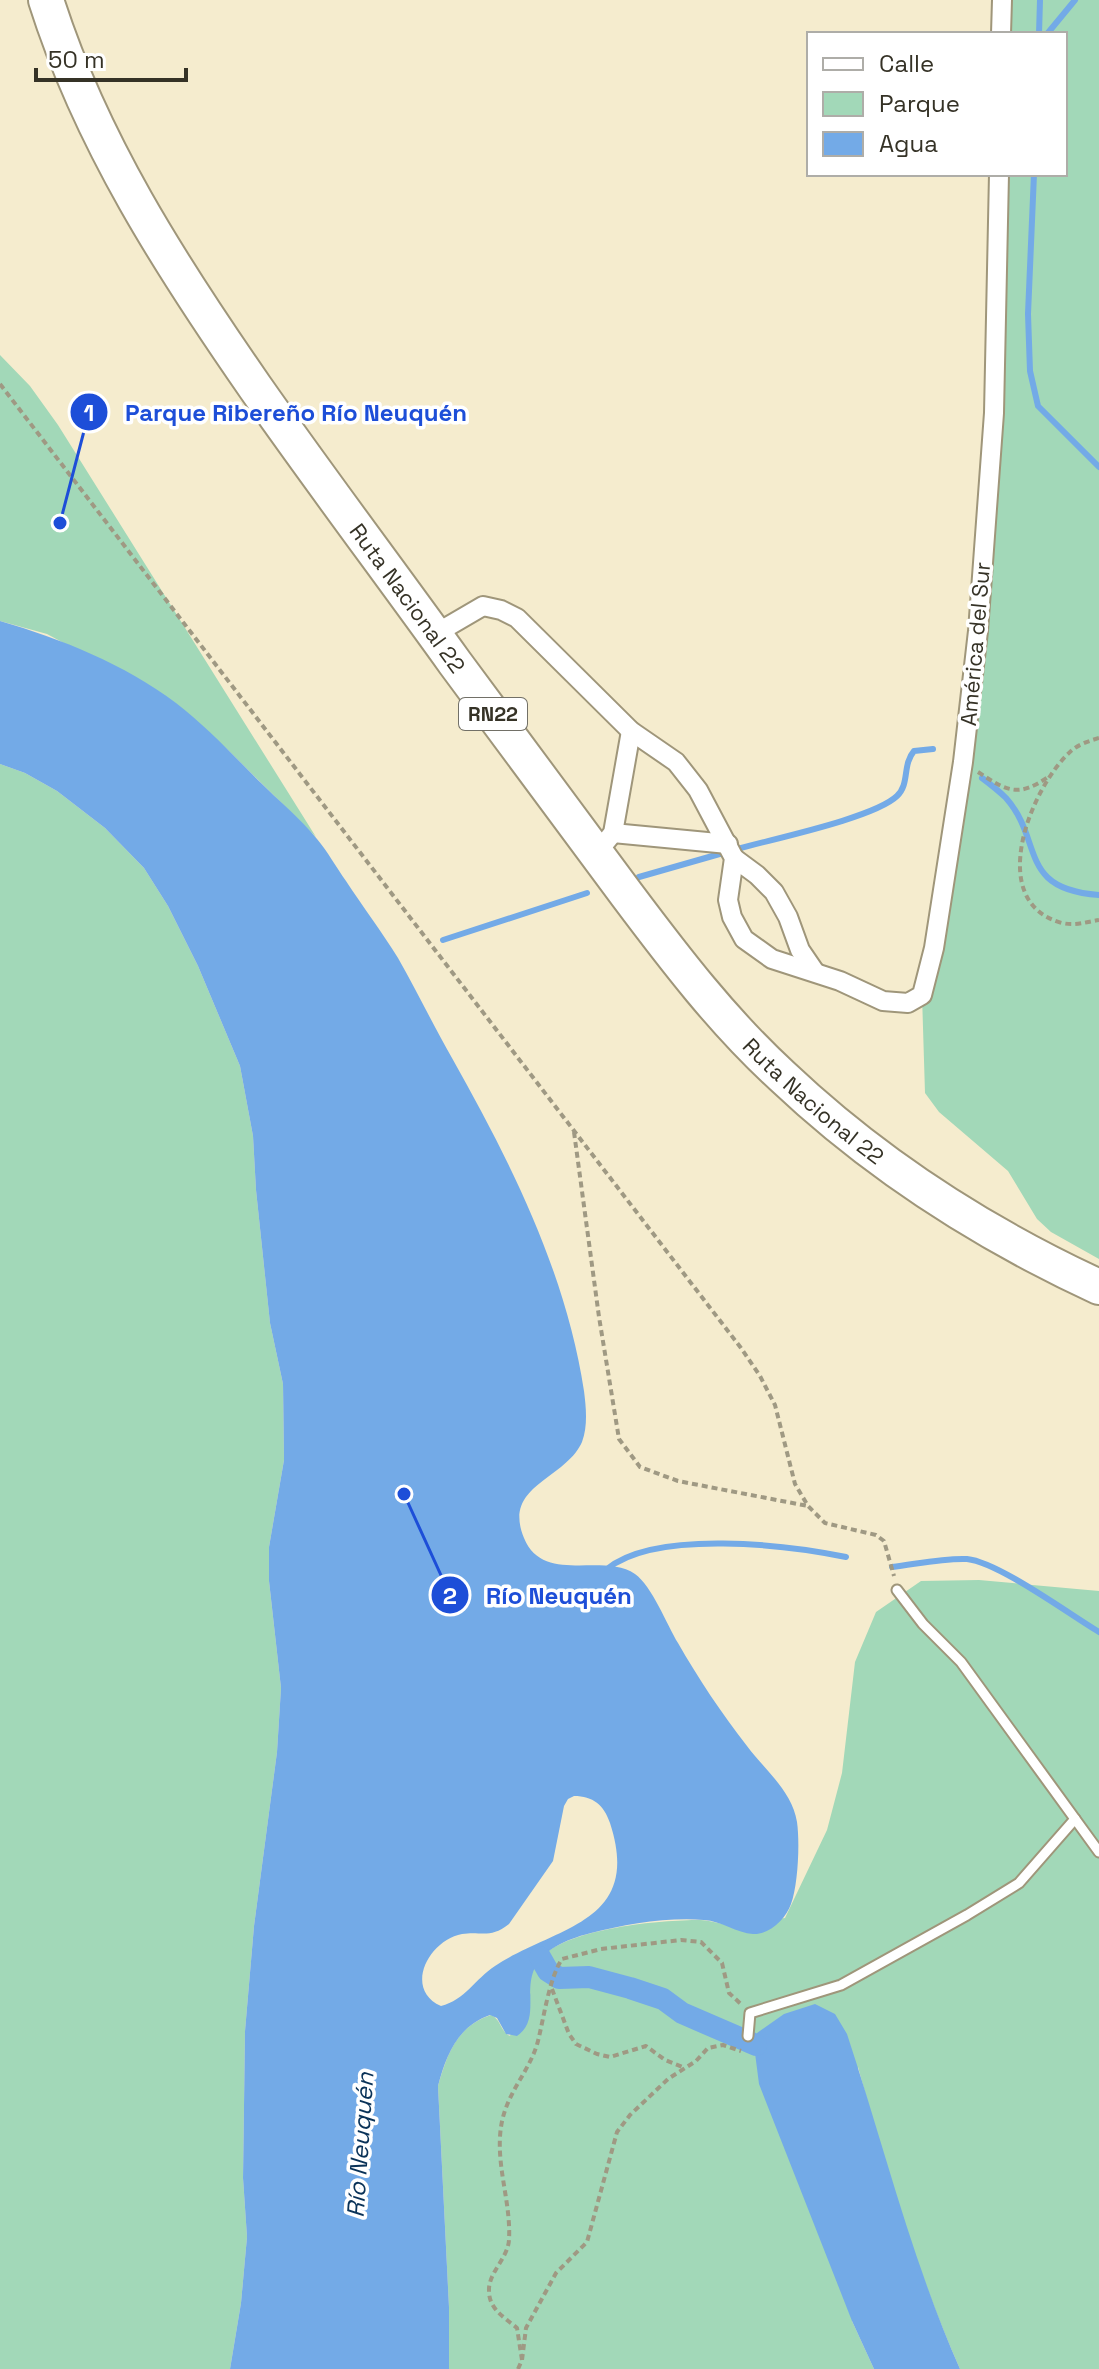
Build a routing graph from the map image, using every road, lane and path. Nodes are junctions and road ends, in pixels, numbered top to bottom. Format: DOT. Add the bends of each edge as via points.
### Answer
graph roads {
  1 [pos="46,0"];
  2 [pos="1002,0"];
  3 [pos="1001,32"];
  4 [pos="999,176"];
  5 [pos="0,384"];
  6 [pos="435,634"];
  7 [pos="631,731"];
  8 [pos="1099,738"];
  9 [pos="963,762"];
  10 [pos="1050,776"];
  11 [pos="604,844"];
  12 [pos="731,851"];
  13 [pos="1099,920"];
  14 [pos="815,972"];
  15 [pos="574,1130"];
  16 [pos="1099,1287"];
  17 [pos="808,1506"];
  18 [pos="897,1590"];
  19 [pos="1075,1819"];
  20 [pos="1099,1852"];
  21 [pos="552,1989"];
  22 [pos="750,2013"];
  23 [pos="748,2036"];
  24 [pos="741,2051"];
  25 [pos="685,2068"];
  26 [pos="522,2360"];
  27 [pos="518,2369"];
  1 -- 6 [label="highway, Ruta Nacional 22 / RN22" via="84,101 150,228 266,402"];
  2 -- 3 [label="street"];
  4 -- 9 [label="street, América del Sur" via="994,413"];
  5 -- 15 [label="path"];
  6 -- 7 [label="street" via="483,606 501,610 543,641"];
  6 -- 11 [label="highway, Ruta Nacional 22 / RN22"];
  7 -- 11 [label="street"];
  7 -- 12 [label="street" via="676,762"];
  8 -- 10 [label="path" via="1072,750"];
  9 -- 10 [label="path" via="1019,792"];
  9 -- 14 [label="street, América del Sur" via="922,995 908,1003 883,1001"];
  10 -- 13 [label="path" via="1021,844 1023,884 1046,916 1064,923"];
  11 -- 12 [label="street"];
  11 -- 16 [label="highway, Ruta Nacional 22 / RN22" via="706,996 822,1113 949,1207"];
  12 -- 14 [label="street" via="774,892"];
  12 -- 14 [label="street, América del Sur" via="728,900 744,939 772,959"];
  15 -- 17 [label="path" via="760,1376 775,1405 795,1484"];
  15 -- 17 [label="path" via="619,1439 640,1467 678,1481"];
  17 -- 18 [label="path" via="825,1523 865,1530 884,1541"];
  18 -- 19 [label="lane" via="961,1662"];
  19 -- 20 [label="lane"];
  19 -- 22 [label="lane" via="1019,1883 967,1915 841,1985"];
  21 -- 22 [label="path" via="562,1959 601,1949 701,1942 722,1963 729,1993"];
  21 -- 25 [label="path" via="576,2044 610,2057 646,2046"];
  21 -- 26 [label="path" via="538,2042 507,2100 500,2136 509,2245 488,2289 493,2308 517,2328"];
  22 -- 23 [label="lane"];
  24 -- 25 [label="path" via="723,2045 708,2048"];
  25 -- 26 [label="path" via="617,2132 587,2242 556,2273 526,2328"];
  26 -- 27 [label="path"];
}
